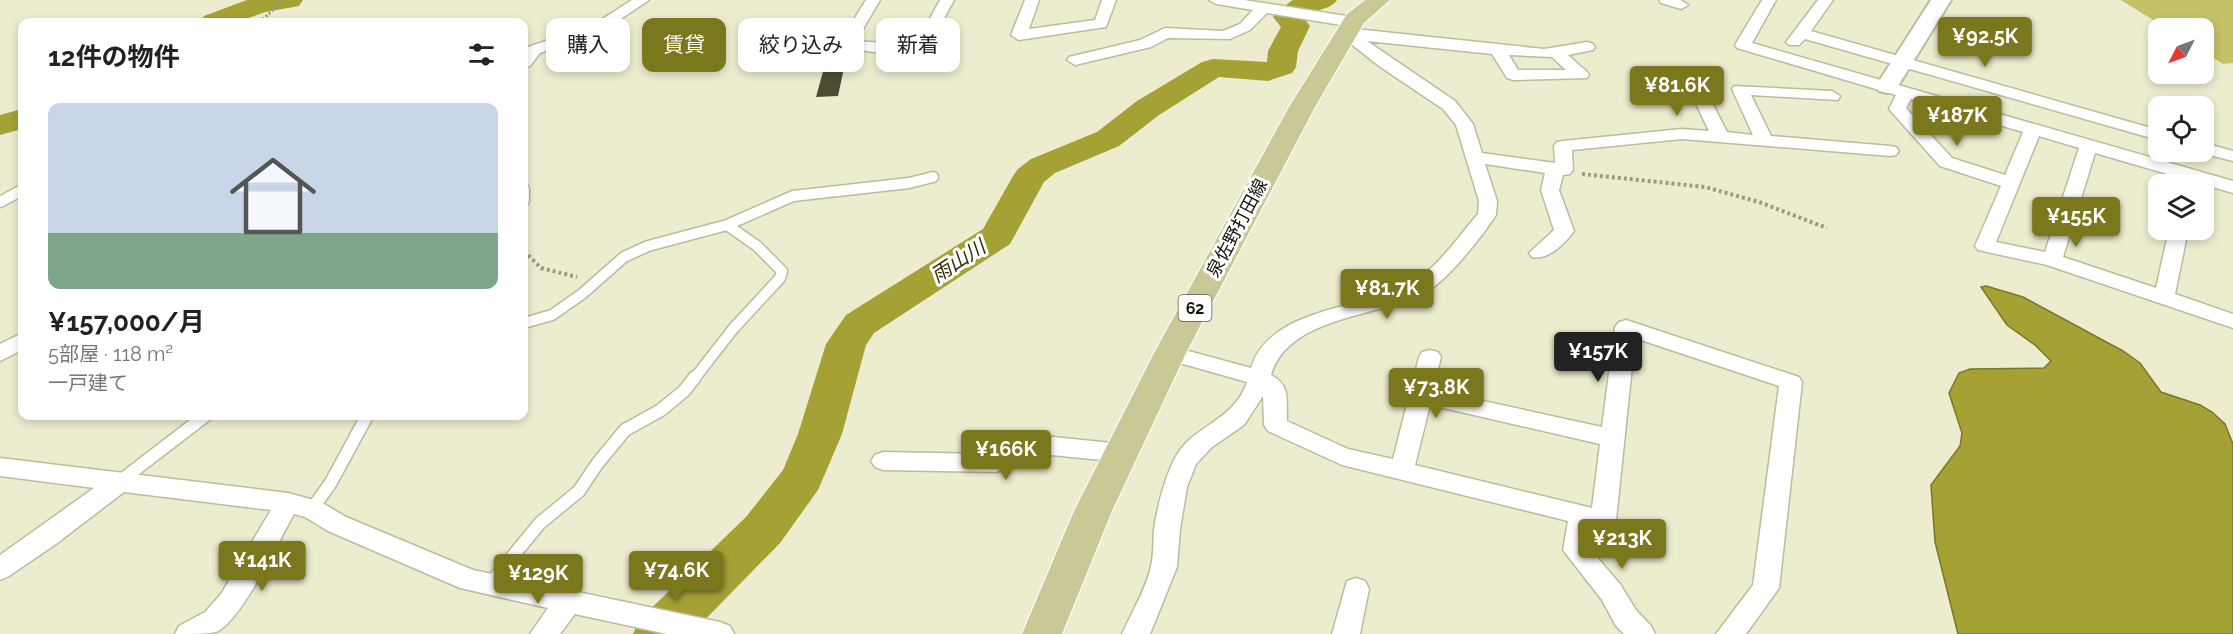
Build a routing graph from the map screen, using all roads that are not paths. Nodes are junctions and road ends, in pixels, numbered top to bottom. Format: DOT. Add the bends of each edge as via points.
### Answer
graph roads {
  1 [pos="642,0"];
  2 [pos="873,0"];
  3 [pos="946,0"];
  4 [pos="1032,0"];
  5 [pos="1109,0"];
  6 [pos="1379,0"];
  7 [pos="1666,0"];
  8 [pos="1769,0"];
  9 [pos="1826,0"];
  10 [pos="1941,0"];
  11 [pos="1224,1"];
  12 [pos="1681,5"];
  13 [pos="1270,8"];
  14 [pos="1349,30"];
  15 [pos="1802,33"];
  16 [pos="1587,47"];
  17 [pos="1498,50"];
  18 [pos="1555,52"];
  19 [pos="1782,57"];
  20 [pos="528,58"];
  21 [pos="1075,60"];
  22 [pos="1901,62"];
  23 [pos="1696,87"];
  24 [pos="1897,89"];
  25 [pos="1832,96"];
  26 [pos="2033,129"];
  27 [pos="2148,132"];
  28 [pos="1721,137"];
  29 [pos="1765,141"];
  30 [pos="2089,145"];
  31 [pos="1890,151"];
  32 [pos="2214,151"];
  33 [pos="2233,156"];
  34 [pos="1474,157"];
  35 [pos="1559,169"];
  36 [pos="2173,174"];
  37 [pos="933,177"];
  38 [pos="2214,182"];
  39 [pos="2011,183"];
  40 [pos="2232,184"];
  41 [pos="18,192"];
  42 [pos="0,202"];
  43 [pos="727,225"];
  44 [pos="2177,240"];
  45 [pos="1539,253"];
  46 [pos="2052,260"];
  47 [pos="2164,298"];
  48 [pos="2233,321"];
  49 [pos="528,322"];
  50 [pos="18,343"];
  51 [pos="0,354"];
  52 [pos="1170,354"];
  53 [pos="1430,357"];
  54 [pos="1260,378"];
  55 [pos="1421,395"];
  56 [pos="200,420"];
  57 [pos="365,420"];
  58 [pos="1613,438"];
  59 [pos="1122,453"];
  60 [pos="883,461"];
  61 [pos="0,467"];
  62 [pos="1402,471"];
  63 [pos="119,482"];
  64 [pos="300,506"];
  65 [pos="1581,515"];
  66 [pos="0,569"];
  67 [pos="489,585"];
  68 [pos="1356,589"];
  69 [pos="568,603"];
  70 [pos="189,634"];
  71 [pos="544,634"];
  72 [pos="718,634"];
  73 [pos="1042,634"];
  74 [pos="1136,634"];
  75 [pos="1346,634"];
  76 [pos="1641,634"];
  77 [pos="1730,634"];
  1 -- 20 [label="street" via="598,28 534,50"];
  2 -- 3 [label="street" via="846,45 883,48 928,36"];
  4 -- 5 [label="street" via="1019,35 1101,24"];
  6 -- 14 [label="main road, 泉佐野打田線 / 62"];
  7 -- 12 [label="street"];
  8 -- 19 [label="street" via="1743,45"];
  9 -- 15 [label="street"];
  10 -- 22 [label="street"];
  11 -- 13 [label="street"];
  13 -- 14 [label="street" via="1314,14"];
  13 -- 21 [label="street" via="1231,34 1165,33 1144,44"];
  14 -- 17 [label="street"];
  14 -- 34 [label="street" via="1384,63 1449,105 1464,124"];
  14 -- 52 [label="main road, 泉佐野打田線 / 62" via="1302,106"];
  15 -- 19 [label="street"];
  15 -- 22 [label="street"];
  16 -- 18 [label="street"];
  17 -- 18 [label="street"];
  17 -- 18 [label="street" via="1513,75 1581,75"];
  19 -- 24 [label="street"];
  22 -- 24 [label="street"];
  22 -- 27 [label="street"];
  23 -- 28 [label="street"];
  24 -- 26 [label="street"];
  24 -- 39 [label="street" via="1897,109 1927,150 1946,162"];
  25 -- 29 [label="street" via="1740,89"];
  26 -- 30 [label="street"];
  26 -- 39 [label="street"];
  28 -- 29 [label="street"];
  28 -- 35 [label="street" via="1682,134 1563,146"];
  29 -- 31 [label="street"];
  30 -- 36 [label="street"];
  30 -- 46 [label="street"];
  32 -- 33 [label="street"];
  34 -- 35 [label="street"];
  34 -- 54 [label="street" via="1488,201 1487,215 1448,261 1413,291 1311,323 1289,335 1265,359"];
  35 -- 45 [label="street" via="1550,190 1564,231"];
  37 -- 43 [label="lane" via="793,196"];
  38 -- 40 [label="street"];
  39 -- 46 [label="street" via="1985,246"];
  41 -- 42 [label="lane"];
  43 -- 49 [label="lane" via="648,246 624,257 552,315"];
  43 -- 67 [label="lane" via="775,262 782,270 780,278 684,391 661,410 625,430 579,491 540,523"];
  44 -- 47 [label="street"];
  46 -- 47 [label="street"];
  47 -- 48 [label="street"];
  50 -- 51 [label="street"];
  52 -- 54 [label="street"];
  52 -- 59 [label="main road, 泉佐野打田線 / 62"];
  53 -- 55 [label="street"];
  54 -- 62 [label="street" via="1274,386 1276,425 1342,456"];
  54 -- 74 [label="street" via="1236,419 1204,441 1186,460 1175,487 1164,567"];
  55 -- 58 [label="street"];
  55 -- 62 [label="street"];
  56 -- 63 [label="lane"];
  57 -- 64 [label="lane" via="330,484"];
  58 -- 65 [label="street" via="1603,520"];
  58 -- 77 [label="street" via="1626,327 1791,382 1766,588"];
  59 -- 60 [label="street" via="1003,441 996,463"];
  59 -- 73 [label="main road, 泉佐野打田線 / 62" via="1063,579"];
  61 -- 63 [label="street"];
  62 -- 65 [label="street"];
  63 -- 64 [label="street"];
  63 -- 66 [label="street"];
  64 -- 67 [label="street" via="469,580"];
  64 -- 70 [label="street" via="215,620"];
  65 -- 76 [label="street" via="1576,550"];
  67 -- 69 [label="street"];
  68 -- 75 [label="street"];
  69 -- 71 [label="street"];
  69 -- 72 [label="street"];
}
